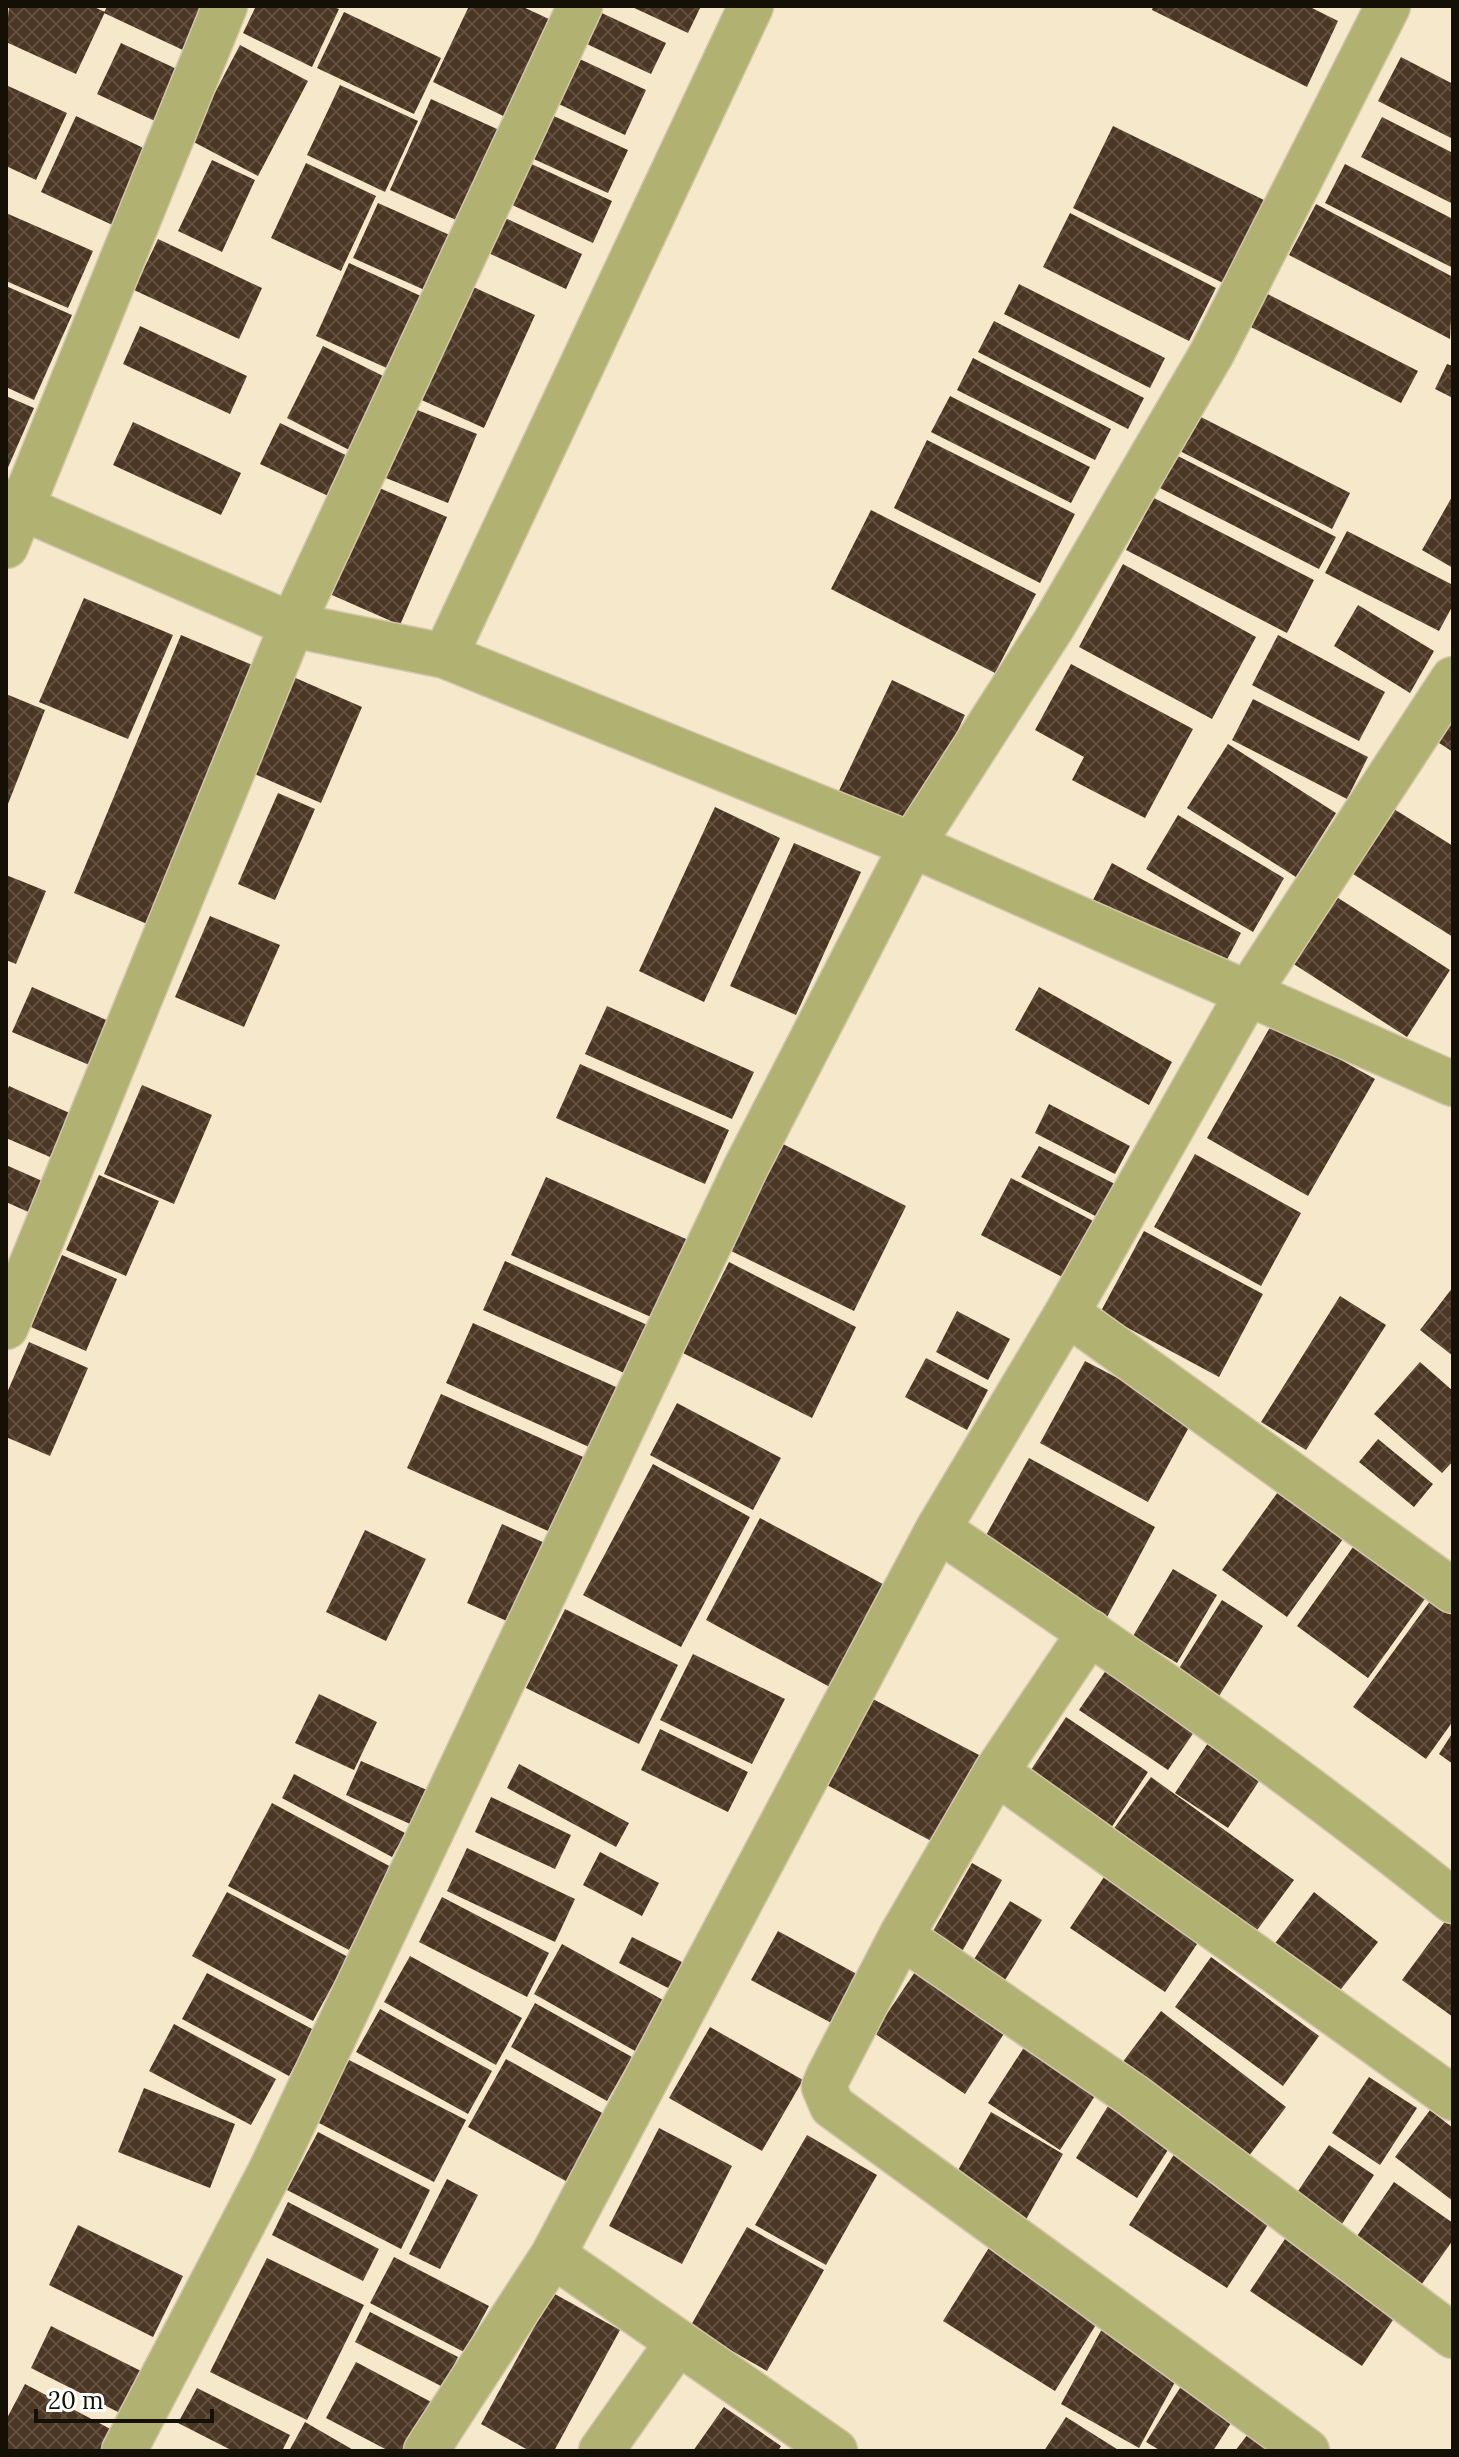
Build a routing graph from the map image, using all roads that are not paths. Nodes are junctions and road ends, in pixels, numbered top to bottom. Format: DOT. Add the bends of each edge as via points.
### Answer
graph roads {
  1 [pos="225,6"];
  2 [pos="580,6"];
  3 [pos="751,6"];
  4 [pos="1388,6"];
  5 [pos="11,518"];
  6 [pos="292,625"];
  7 [pos="445,656"];
  8 [pos="1453,679"];
  9 [pos="912,845"];
  10 [pos="1248,993"];
  11 [pos="1453,1084"];
  12 [pos="1067,1313"];
  13 [pos="6,1327"];
  14 [pos="938,1529"];
  15 [pos="1453,1591"];
  16 [pos="1090,1632"];
  17 [pos="996,1772"];
  18 [pos="1453,1901"];
  19 [pos="901,1936"];
  20 [pos="1453,2098"];
  21 [pos="553,2255"];
  22 [pos="1453,2336"];
  23 [pos="678,2342"];
  24 [pos="443,2445"];
  25 [pos="124,2451"];
  26 [pos="601,2451"];
  27 [pos="835,2451"];
  28 [pos="1307,2451"];
  1 -- 5 [label="street"];
  2 -- 6 [label="street"];
  3 -- 7 [label="street"];
  4 -- 9 [label="street" via="1212,353 1054,624"];
  5 -- 6 [label="street"];
  6 -- 7 [label="street"];
  6 -- 13 [label="street"];
  7 -- 9 [label="street"];
  8 -- 10 [label="street"];
  9 -- 10 [label="street"];
  9 -- 25 [label="street" via="745,1169 278,2155"];
  10 -- 11 [label="street"];
  10 -- 12 [label="street"];
  12 -- 14 [label="street"];
  12 -- 15 [label="street"];
  14 -- 16 [label="street"];
  14 -- 21 [label="street"];
  16 -- 17 [label="street"];
  16 -- 18 [label="street" via="1352,1821"];
  17 -- 19 [label="street"];
  17 -- 20 [label="street"];
  19 -- 22 [label="street" via="1132,2095"];
  19 -- 28 [label="street" via="828,2077 824,2087 832,2106"];
  21 -- 23 [label="street"];
  21 -- 24 [label="street"];
  23 -- 26 [label="street"];
  23 -- 27 [label="street"];
}
